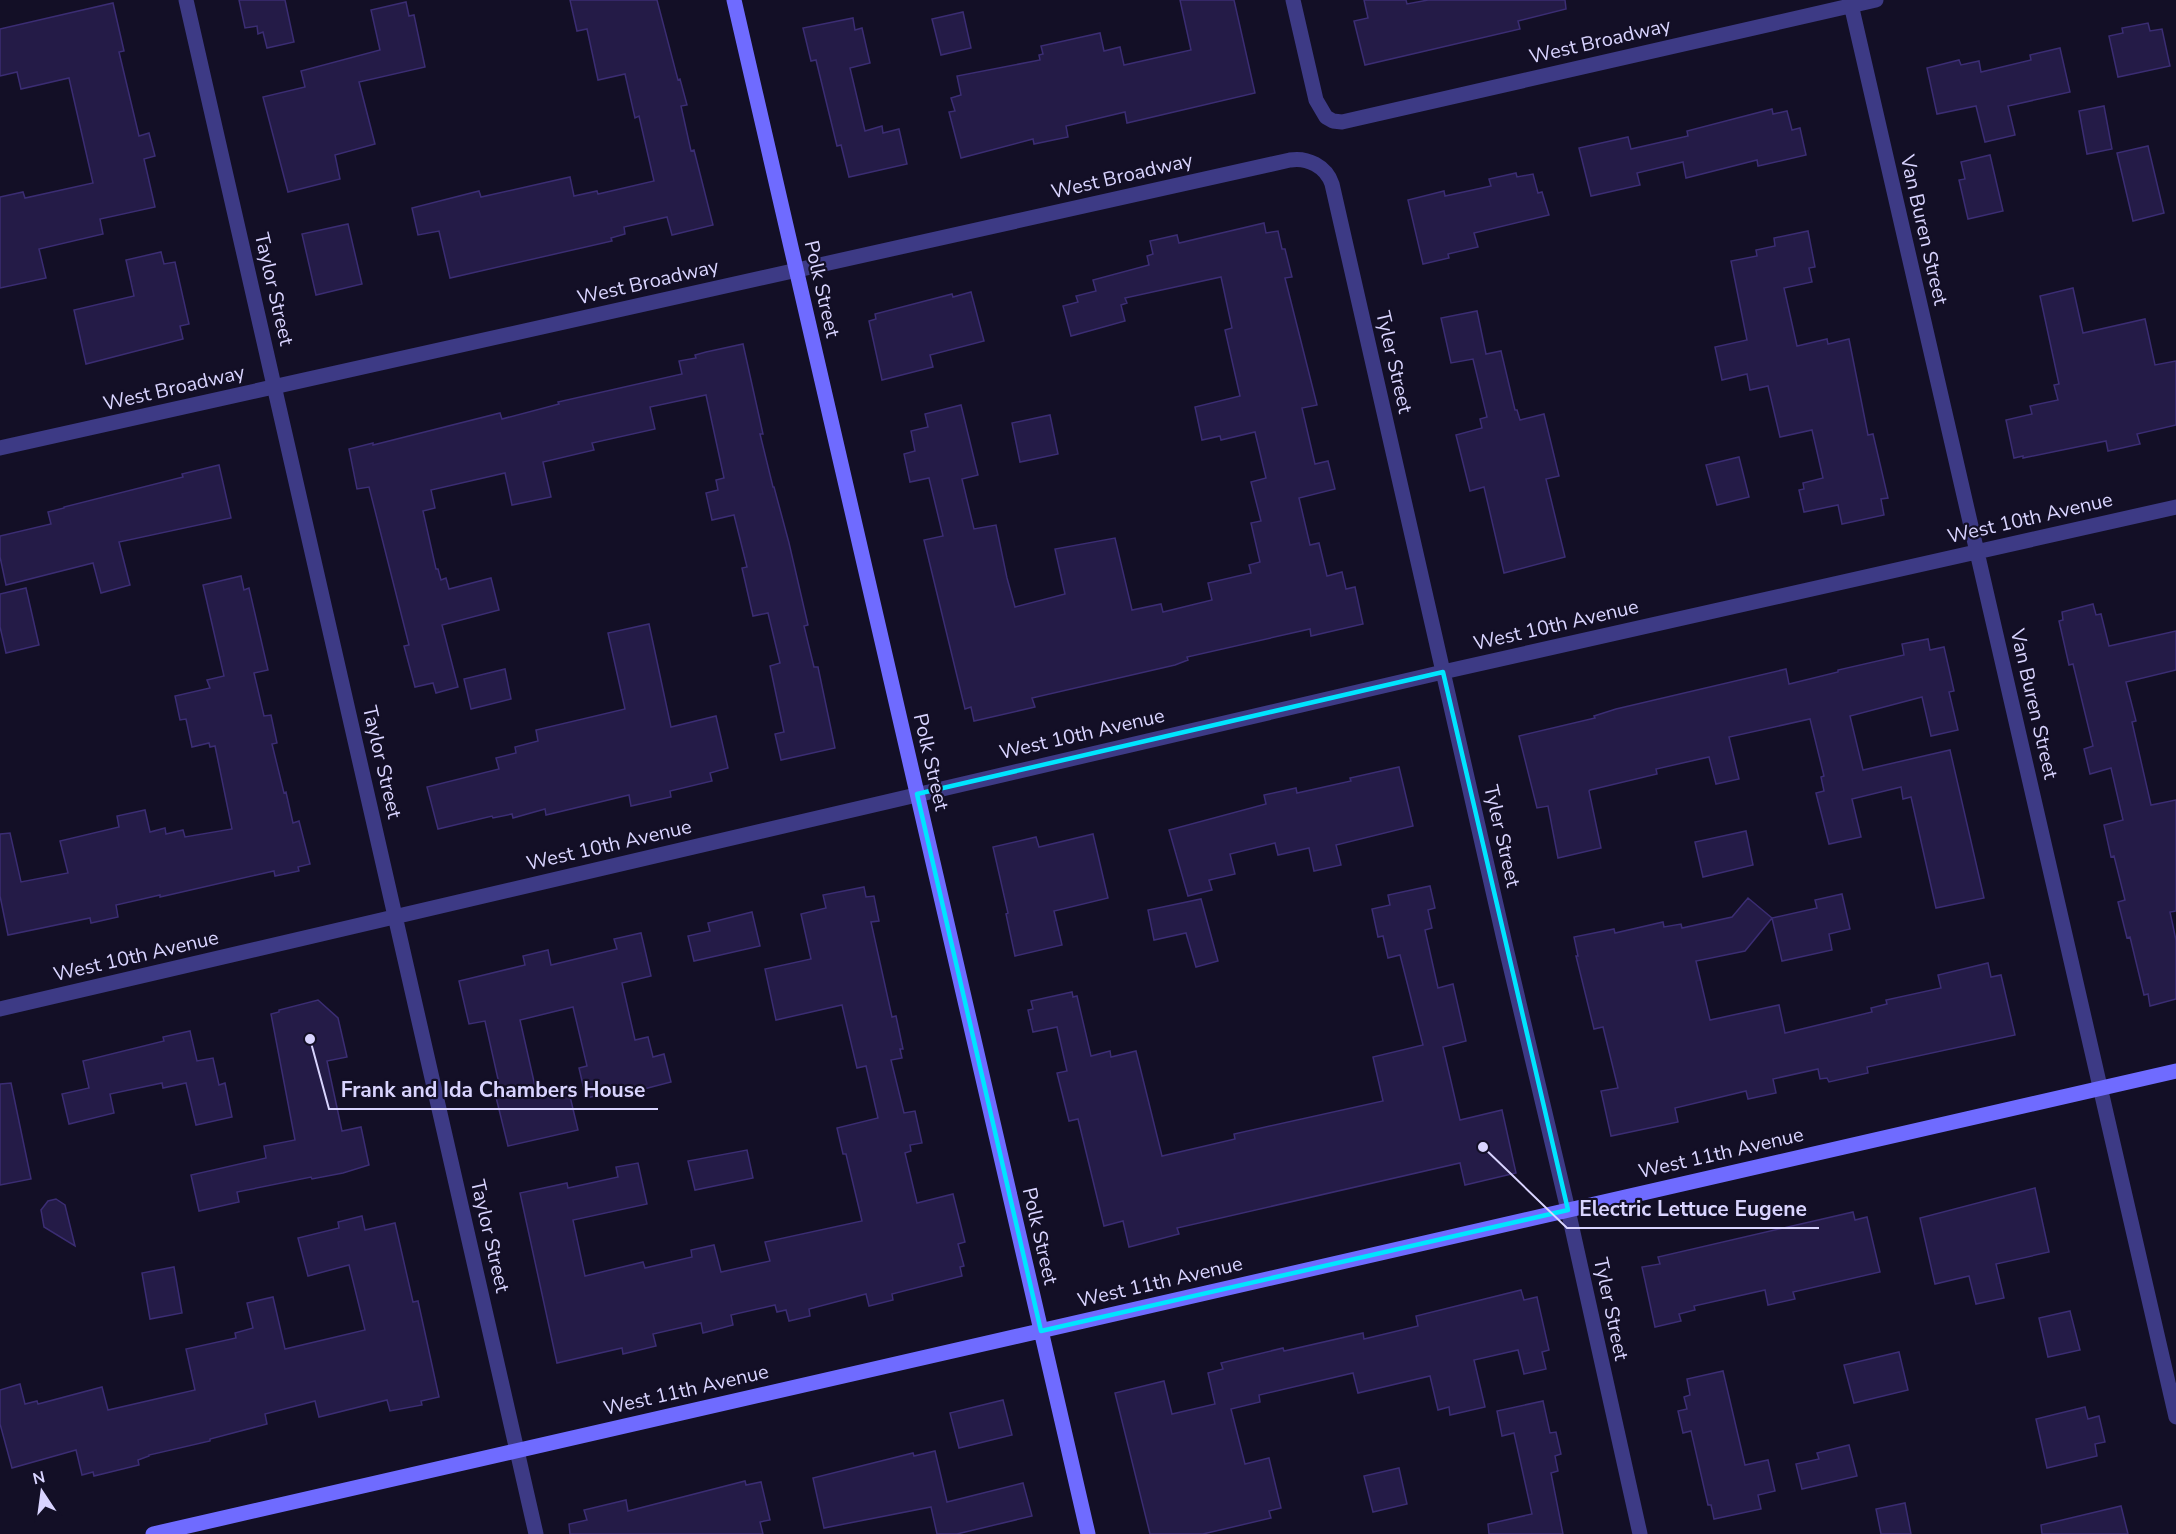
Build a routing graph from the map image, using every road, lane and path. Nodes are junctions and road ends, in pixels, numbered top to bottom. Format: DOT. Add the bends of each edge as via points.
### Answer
graph roads {
  1 [pos="186,0"];
  2 [pos="734,0"];
  3 [pos="1293,0"];
  4 [pos="1876,0"];
  5 [pos="1850,3"];
  6 [pos="1305,160"];
  7 [pos="796,271"];
  8 [pos="274,387"];
  9 [pos="0,448"];
  10 [pos="2176,507"];
  11 [pos="1976,552"];
  12 [pos="1443,672"];
  13 [pos="917,794"];
  14 [pos="395,916"];
  15 [pos="0,1009"];
  16 [pos="2176,1071"];
  17 [pos="2099,1088"];
  18 [pos="1568,1209"];
  19 [pos="1041,1331"];
  20 [pos="2176,1417"];
  21 [pos="517,1451"];
  22 [pos="153,1534"];
  23 [pos="536,1534"];
  24 [pos="1088,1534"];
  25 [pos="1640,1534"];
  1 -- 8 [label="street, Taylor Street"];
  2 -- 7 [label="main road, Polk Street"];
  3 -- 5 [label="street, West Broadway" via="1319,109 1333,121 1342,122"];
  4 -- 5 [label="street, West Broadway"];
  5 -- 11 [label="street, Van Buren Street"];
  6 -- 7 [label="street, West Broadway" via="1290,160"];
  6 -- 12 [label="street, Tyler Street" via="1326,172 1332,184"];
  7 -- 8 [label="street, West Broadway"];
  7 -- 13 [label="main road, Polk Street"];
  8 -- 9 [label="street, West Broadway"];
  8 -- 14 [label="street, Taylor Street"];
  10 -- 11 [label="street, West 10th Avenue"];
  11 -- 12 [label="street, West 10th Avenue"];
  11 -- 17 [label="street, Van Buren Street"];
  12 -- 13 [label="street, West 10th Avenue"];
  12 -- 18 [label="street, Tyler Street"];
  13 -- 14 [label="street, West 10th Avenue"];
  13 -- 19 [label="main road, Polk Street"];
  14 -- 15 [label="street, West 10th Avenue"];
  14 -- 21 [label="street, Taylor Street"];
  16 -- 17 [label="main road, West 11th Avenue"];
  17 -- 18 [label="main road, West 11th Avenue"];
  17 -- 20 [label="street, Van Buren Street"];
  18 -- 19 [label="main road, West 11th Avenue"];
  18 -- 25 [label="street, Tyler Street"];
  19 -- 21 [label="main road, West 11th Avenue"];
  19 -- 24 [label="main road, Polk Street"];
  21 -- 22 [label="main road, West 11th Avenue"];
  21 -- 23 [label="street, Taylor Street"];
}
